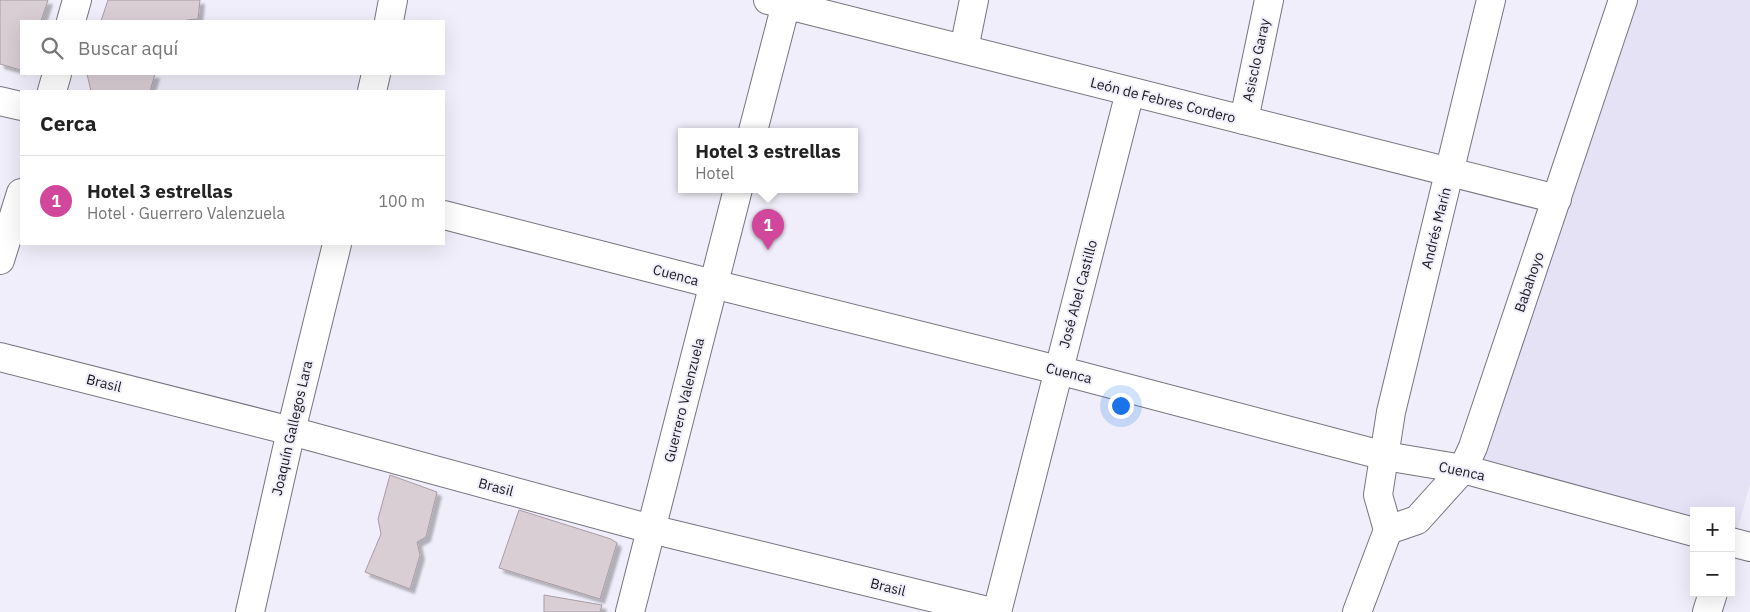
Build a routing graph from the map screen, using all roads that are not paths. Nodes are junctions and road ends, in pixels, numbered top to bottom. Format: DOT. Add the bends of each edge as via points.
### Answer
graph roads {
  1 [pos="77,0"];
  2 [pos="393,0"];
  3 [pos="974,0"];
  4 [pos="1268,0"];
  5 [pos="1491,0"];
  6 [pos="1624,0"];
  7 [pos="777,2"];
  8 [pos="71,20"];
  9 [pos="388,20"];
  10 [pos="964,49"];
  11 [pos="57,75"];
  12 [pos="376,75"];
  13 [pos="52,90"];
  14 [pos="372,90"];
  15 [pos="1130,92"];
  16 [pos="0,101"];
  17 [pos="20,106"];
  18 [pos="1244,120"];
  19 [pos="754,128"];
  20 [pos="1450,173"];
  21 [pos="737,193"];
  22 [pos="20,196"];
  23 [pos="1557,199"];
  24 [pos="445,214"];
  25 [pos="337,245"];
  26 [pos="0,260"];
  27 [pos="713,284"];
  28 [pos="0,357"];
  29 [pos="1058,370"];
  30 [pos="291,431"];
  31 [pos="1385,456"];
  32 [pos="1463,469"];
  33 [pos="651,529"];
  34 [pos="1388,530"];
  35 [pos="1690,531"];
  36 [pos="1735,543"];
  37 [pos="1750,547"];
  38 [pos="1712,597"];
  39 [pos="250,612"];
  40 [pos="630,612"];
  41 [pos="992,612"];
  42 [pos="997,612"];
  43 [pos="1357,612"];
  44 [pos="1707,612"];
  1 -- 8 [label="street"];
  2 -- 9 [label="street"];
  3 -- 10 [label="street"];
  4 -- 18 [label="street, Asisclo Garay"];
  5 -- 20 [label="street, Andrés Marín"];
  6 -- 23 [label="street, Babahoyo"];
  7 -- 10 [label="street, León de Febres Cordero"];
  7 -- 19 [label="street"];
  10 -- 15 [label="street, León de Febres Cordero"];
  11 -- 13 [label="street"];
  12 -- 14 [label="street"];
  15 -- 18 [label="street, León de Febres Cordero"];
  15 -- 29 [label="street, José Abel Castillo"];
  16 -- 17 [label="street"];
  18 -- 20 [label="street, León de Febres Cordero"];
  20 -- 23 [label="street, León de Febres Cordero"];
  20 -- 31 [label="street, Andrés Marín" via="1391,412"];
  21 -- 27 [label="street, Guerrero Valenzuela"];
  22 -- 26 [label="street"];
  23 -- 32 [label="street, Babahoyo"];
  24 -- 27 [label="street, Cuenca"];
  25 -- 30 [label="street, Joaquín Gallegos Lara"];
  27 -- 29 [label="street, Cuenca"];
  27 -- 33 [label="street, Guerrero Valenzuela"];
  28 -- 30 [label="street, Brasil"];
  29 -- 31 [label="street, Cuenca"];
  29 -- 42 [label="street, José Abel Castillo"];
  30 -- 33 [label="street, Brasil"];
  30 -- 39 [label="street, Joaquín Gallegos Lara"];
  31 -- 32 [label="street, Cuenca"];
  31 -- 34 [label="street" via="1378,495"];
  32 -- 34 [label="street, Babahoyo" via="1417,520"];
  32 -- 35 [label="street, Cuenca"];
  33 -- 40 [label="street, Guerrero Valenzuela"];
  33 -- 41 [label="street, Brasil"];
  34 -- 43 [label="street"];
  36 -- 37 [label="street"];
  38 -- 44 [label="street"];
}
